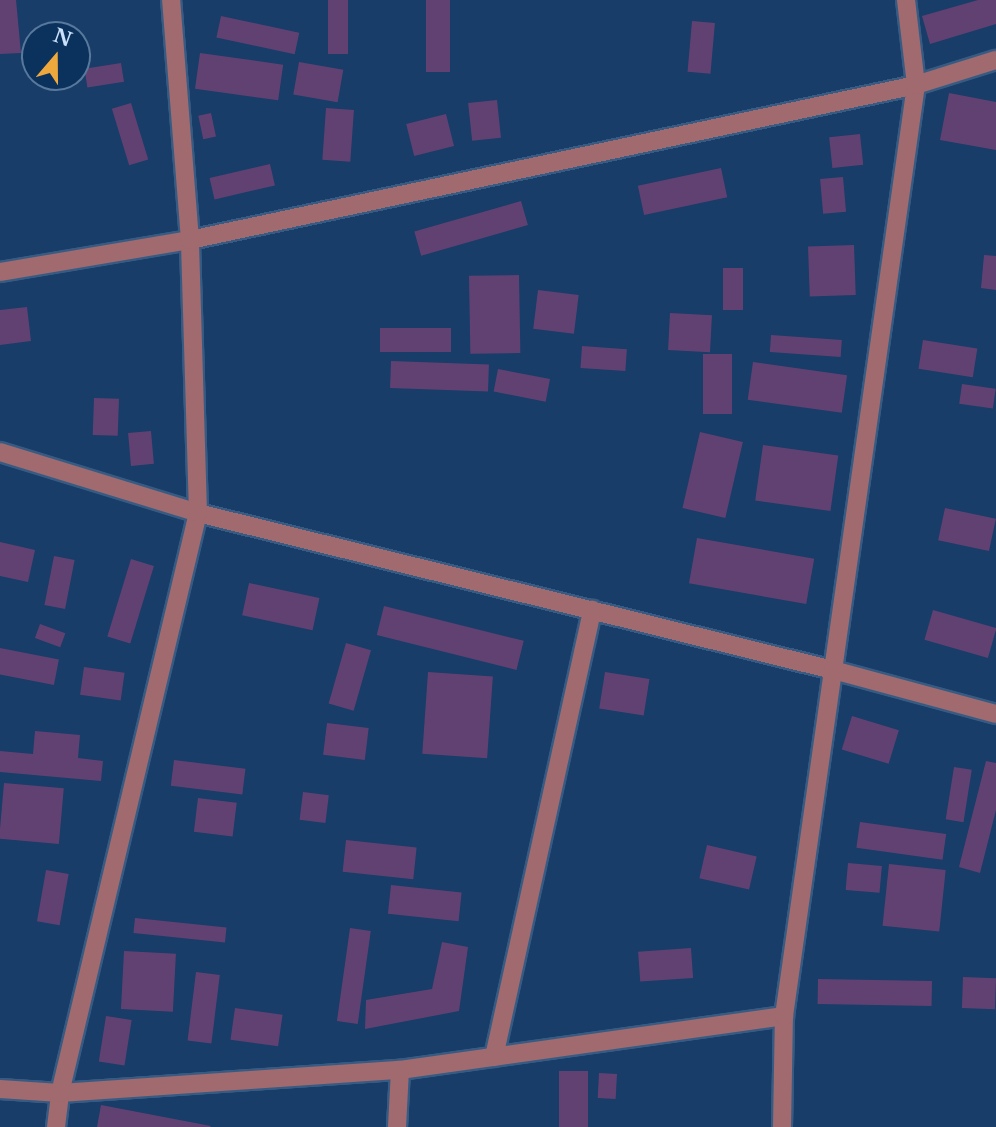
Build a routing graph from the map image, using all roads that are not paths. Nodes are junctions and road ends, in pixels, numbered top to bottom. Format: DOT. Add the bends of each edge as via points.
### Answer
graph roads {
  1 [pos="172,0"];
  2 [pos="906,0"];
  3 [pos="996,60"];
  4 [pos="916,85"];
  5 [pos="190,240"];
  6 [pos="0,272"];
  7 [pos="0,452"];
  8 [pos="198,513"];
  9 [pos="592,610"];
  10 [pos="833,670"];
  11 [pos="996,715"];
  12 [pos="784,1016"];
  13 [pos="494,1057"];
  14 [pos="400,1070"];
  15 [pos="0,1088"];
  16 [pos="60,1093"];
  17 [pos="56,1127"];
  18 [pos="397,1127"];
  19 [pos="782,1127"];
  1 -- 5 [label="street"];
  2 -- 4 [label="street"];
  3 -- 4 [label="street"];
  4 -- 5 [label="street"];
  4 -- 10 [label="street"];
  5 -- 6 [label="street"];
  5 -- 8 [label="street"];
  7 -- 8 [label="street"];
  8 -- 9 [label="street"];
  8 -- 16 [label="street"];
  9 -- 10 [label="street"];
  9 -- 13 [label="street"];
  10 -- 11 [label="street"];
  10 -- 12 [label="street"];
  12 -- 13 [label="street"];
  12 -- 19 [label="street"];
  13 -- 14 [label="street"];
  14 -- 16 [label="street"];
  14 -- 18 [label="street"];
  15 -- 16 [label="street"];
  16 -- 17 [label="street"];
}
